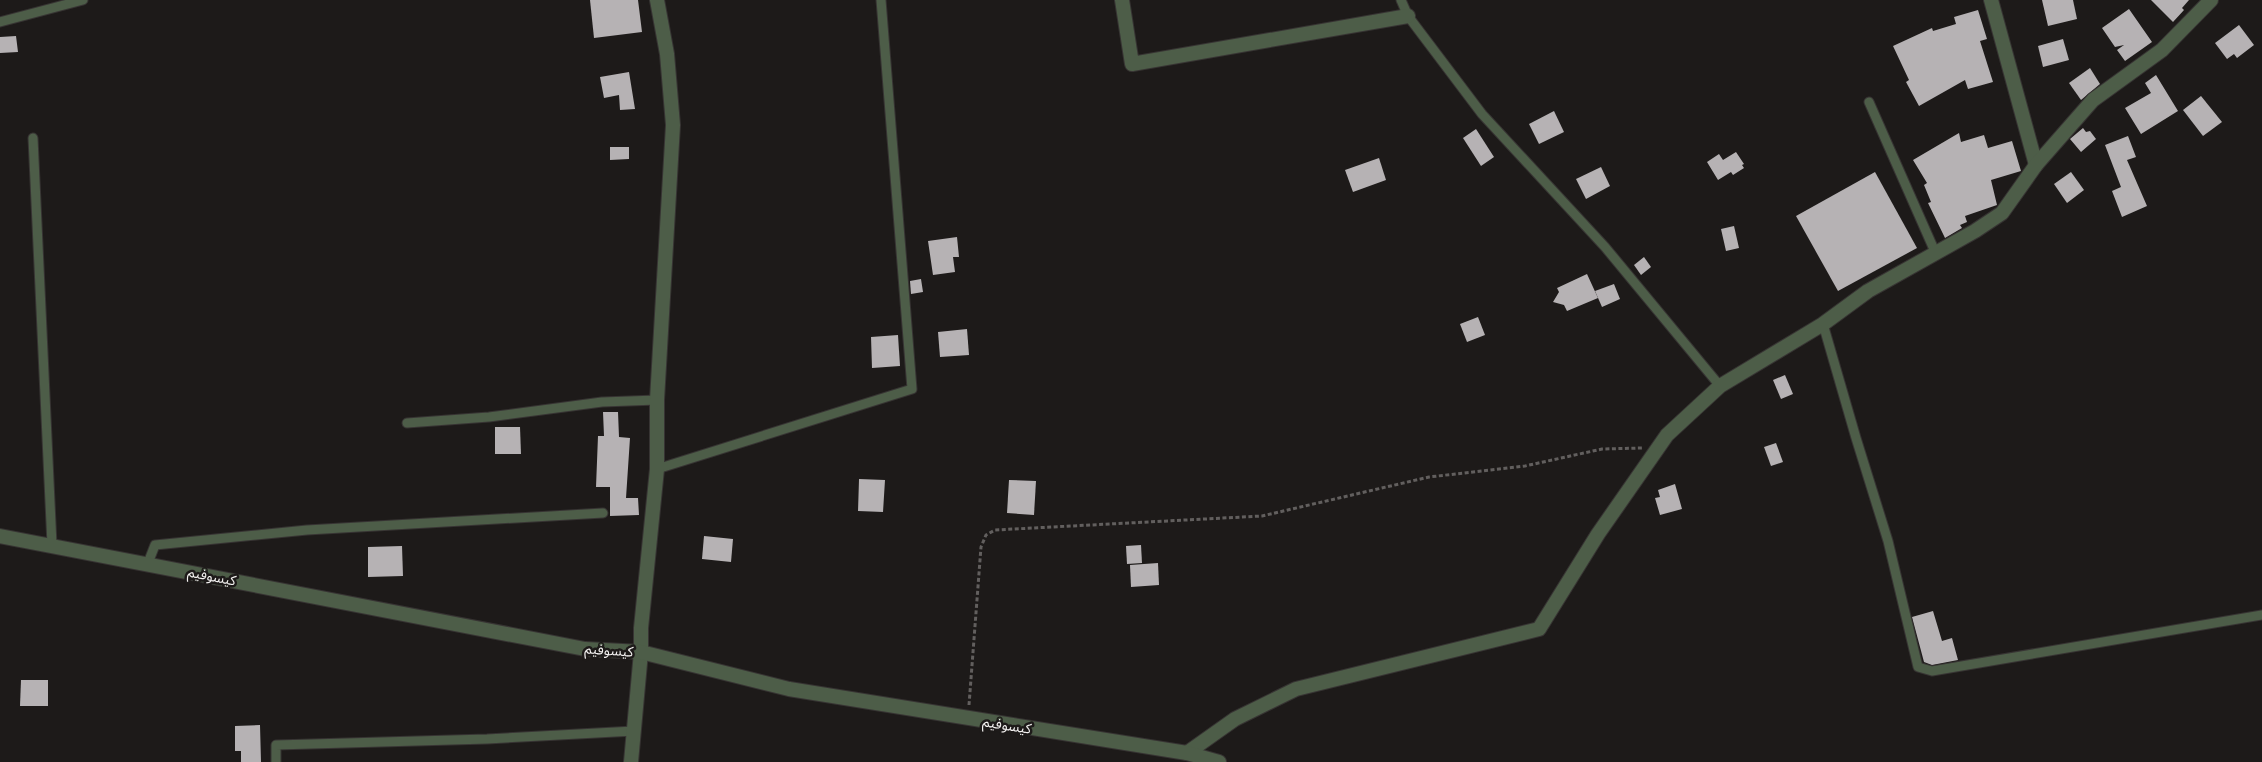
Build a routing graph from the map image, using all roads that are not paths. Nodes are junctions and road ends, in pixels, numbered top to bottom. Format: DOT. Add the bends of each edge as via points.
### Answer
graph roads {
  1 [pos="83,0"];
  2 [pos="657,0"];
  3 [pos="882,0"];
  4 [pos="1122,0"];
  5 [pos="1401,0"];
  6 [pos="1991,0"];
  7 [pos="2210,0"];
  8 [pos="1408,16"];
  9 [pos="0,22"];
  10 [pos="1869,102"];
  11 [pos="32,138"];
  12 [pos="2036,165"];
  13 [pos="1936,254"];
  14 [pos="1824,324"];
  15 [pos="1720,386"];
  16 [pos="657,400"];
  17 [pos="408,423"];
  18 [pos="657,469"];
  19 [pos="603,513"];
  20 [pos="0,536"];
  21 [pos="52,545"];
  22 [pos="148,563"];
  23 [pos="2262,615"];
  24 [pos="642,652"];
  25 [pos="634,731"];
  26 [pos="1187,753"];
  27 [pos="276,762"];
  28 [pos="631,762"];
  29 [pos="1219,762"];
  1 -- 9 [label="lane"];
  2 -- 16 [label="street" via="667,54 673,125"];
  3 -- 18 [label="lane" via="912,389"];
  4 -- 8 [label="street" via="1132,64"];
  5 -- 8 [label="lane"];
  6 -- 12 [label="street"];
  7 -- 12 [label="street" via="2162,50 2093,100"];
  8 -- 15 [label="lane" via="1482,114 1605,247"];
  10 -- 13 [label="lane"];
  11 -- 21 [label="lane"];
  12 -- 13 [label="street" via="2002,213"];
  13 -- 14 [label="street" via="1868,291"];
  14 -- 15 [label="street"];
  14 -- 23 [label="lane" via="1888,541 1918,667 1932,671"];
  15 -- 26 [label="street" via="1667,435 1598,534 1539,629 1296,689 1235,720"];
  16 -- 17 [label="lane" via="602,402"];
  16 -- 18 [label="street"];
  18 -- 24 [label="street" via="641,628"];
  19 -- 22 [label="lane" via="307,530 155,545"];
  20 -- 21 [label="street, كيسوفيم"];
  21 -- 22 [label="street, كيسوفيم"];
  22 -- 24 [label="street, كيسوفيم" via="585,649"];
  24 -- 25 [label="street"];
  24 -- 26 [label="street, كيسوفيم" via="789,689"];
  25 -- 27 [label="lane" via="276,745"];
  25 -- 28 [label="street"];
  26 -- 29 [label="street, كيسوفيم"];
}
